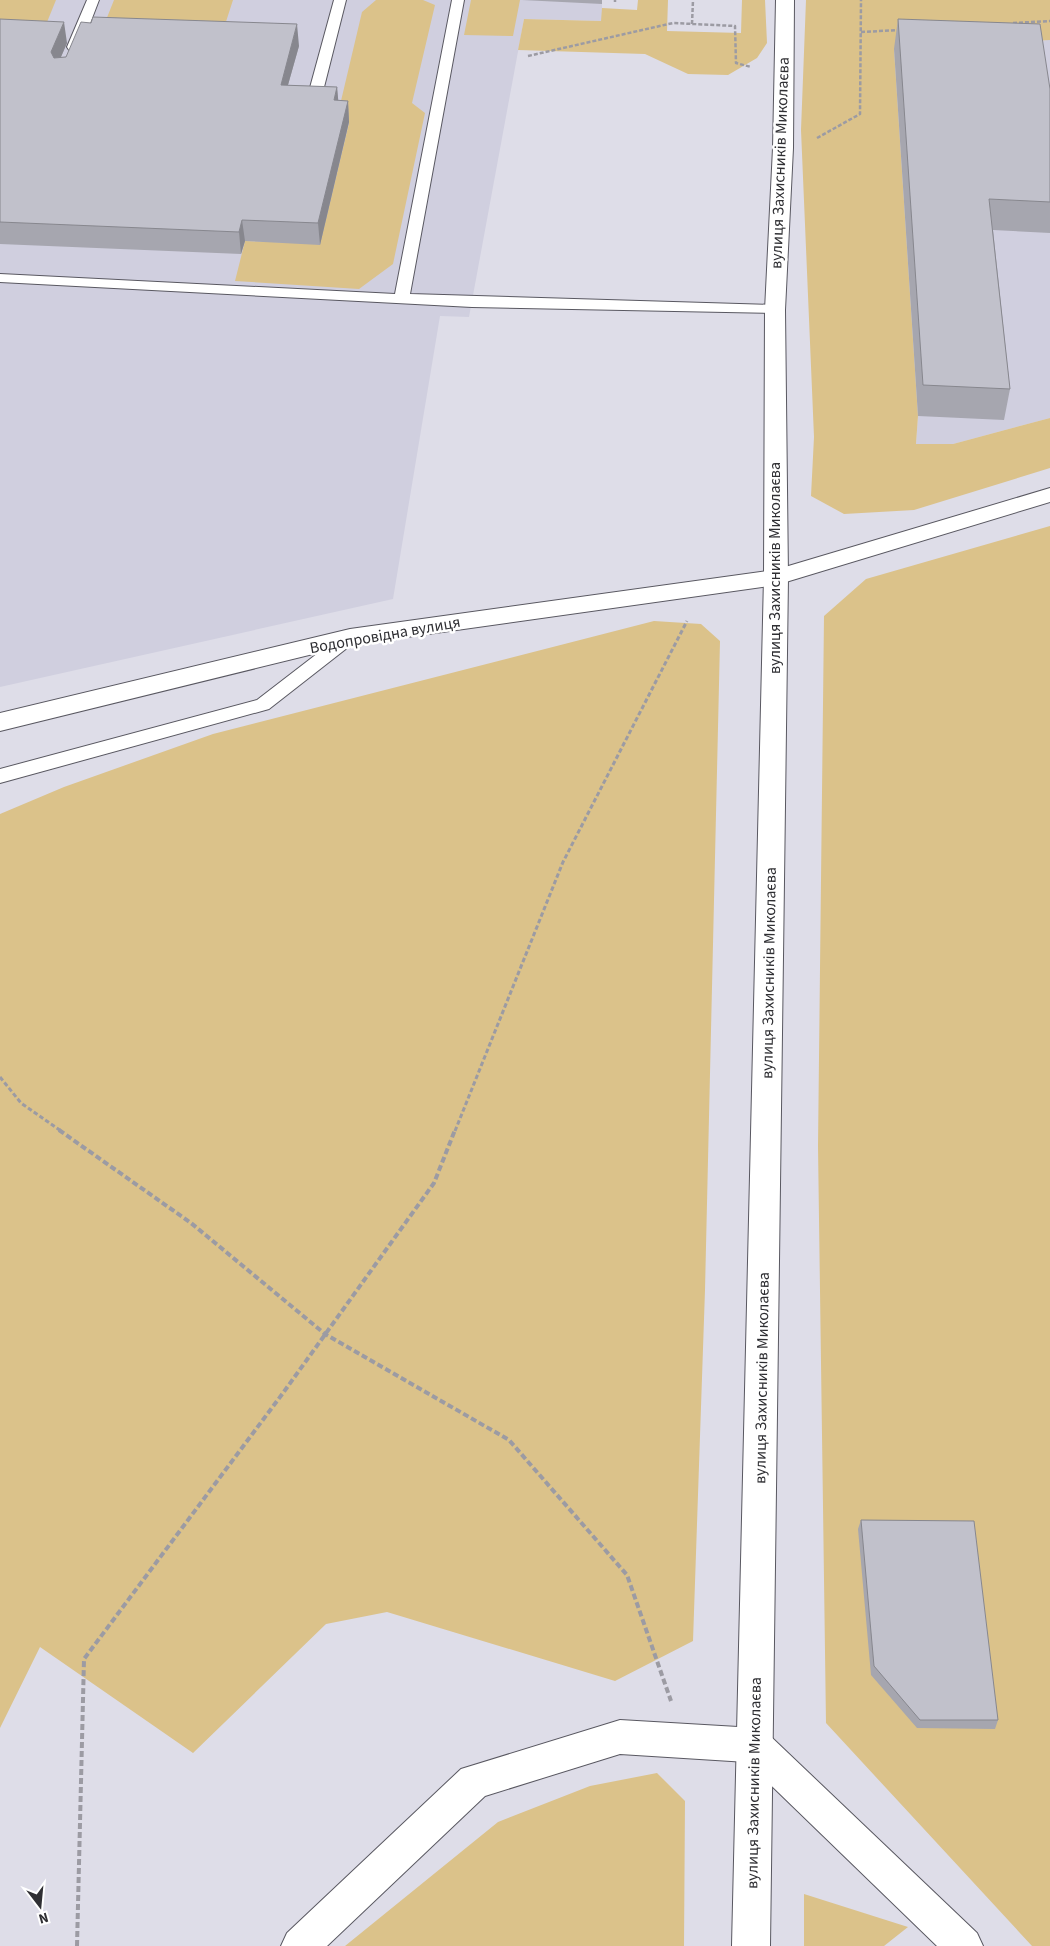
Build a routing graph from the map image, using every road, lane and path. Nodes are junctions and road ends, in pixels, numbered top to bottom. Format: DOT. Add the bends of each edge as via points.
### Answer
graph roads {
  1 [pos="93,0"];
  2 [pos="340,0"];
  3 [pos="458,0"];
  4 [pos="693,0"];
  5 [pos="785,0"];
  6 [pos="861,0"];
  7 [pos="1050,21"];
  8 [pos="1010,23"];
  9 [pos="692,24"];
  10 [pos="901,30"];
  11 [pos="861,32"];
  12 [pos="70,56"];
  13 [pos="528,56"];
  14 [pos="784,74"];
  15 [pos="315,95"];
  16 [pos="783,148"];
  17 [pos="0,278"];
  18 [pos="402,298"];
  19 [pos="775,310"];
  20 [pos="1050,494"];
  21 [pos="776,577"];
  22 [pos="704,588"];
  23 [pos="350,637"];
  24 [pos="0,722"];
  25 [pos="0,776"];
  26 [pos="0,1077"];
  27 [pos="325,1334"];
  28 [pos="686,1742"];
  29 [pos="755,1745"];
  30 [pos="77,1946"];
  31 [pos="300,1946"];
  32 [pos="751,1946"];
  33 [pos="964,1946"];
  1 -- 12 [label="lane"];
  2 -- 15 [label="lane"];
  3 -- 18 [label="lane"];
  4 -- 9 [label="path"];
  5 -- 14 [label="street, вулиця Захисників Миколаєва"];
  6 -- 11 [label="path"];
  7 -- 8 [label="path"];
  9 -- 13 [label="path" via="672,24"];
  9 -- 14 [label="path" via="735,26 736,63"];
  10 -- 11 [label="path"];
  11 -- 16 [label="path" via="860,114 816,138"];
  14 -- 16 [label="street, вулиця Захисників Миколаєва"];
  16 -- 19 [label="street, вулиця Захисників Миколаєва"];
  17 -- 18 [label="lane"];
  18 -- 19 [label="lane"];
  19 -- 21 [label="street, вулиця Захисників Миколаєва"];
  20 -- 21 [label="street, Водопровідна вулиця"];
  21 -- 22 [label="street, Водопровідна вулиця"];
  21 -- 29 [label="street, вулиця Захисників Миколаєва"];
  22 -- 23 [label="street, Водопровідна вулиця"];
  22 -- 27 [label="path" via="563,862 434,1183"];
  23 -- 24 [label="street, Водопровідна вулиця"];
  23 -- 25 [label="lane" via="263,704"];
  26 -- 27 [label="path" via="21,1102 191,1222"];
  27 -- 28 [label="path" via="509,1440 627,1575"];
  27 -- 30 [label="path" via="84,1659"];
  28 -- 29 [label="street"];
  28 -- 31 [label="street" via="620,1737 474,1782"];
  29 -- 32 [label="street, вулиця Захисників Миколаєва"];
  29 -- 33 [label="street"];
}
